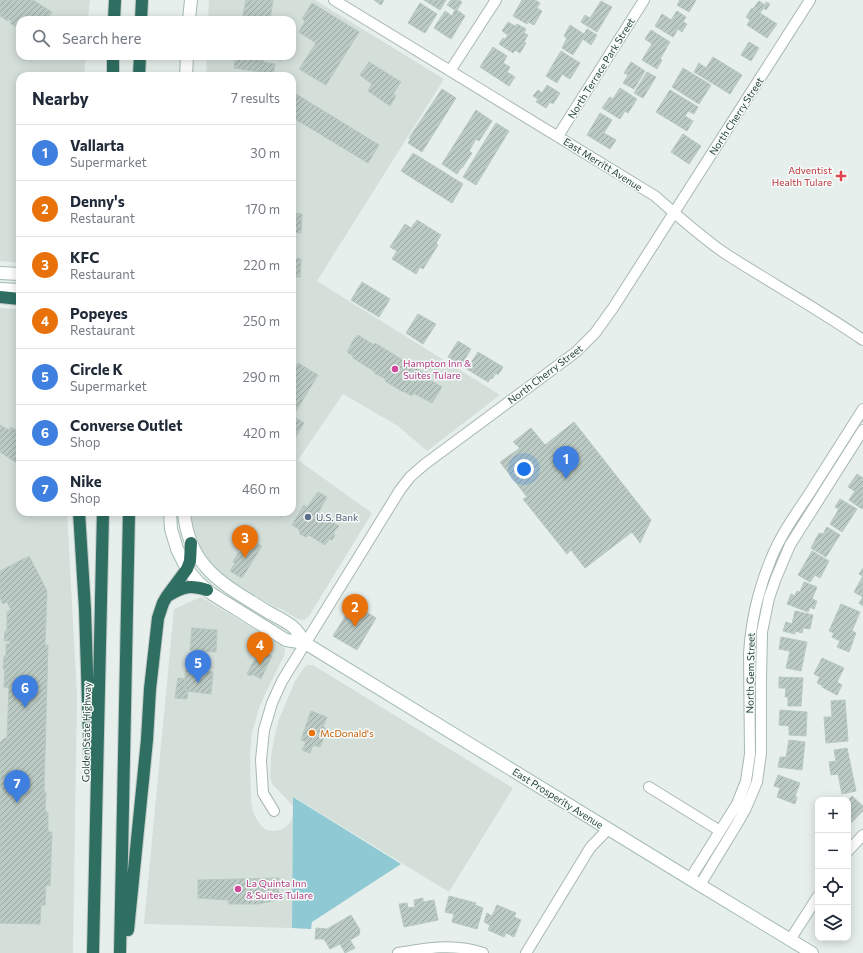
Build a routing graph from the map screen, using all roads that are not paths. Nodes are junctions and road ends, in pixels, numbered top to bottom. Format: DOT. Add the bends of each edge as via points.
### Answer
graph roads {
  1 [pos="115,0"];
  2 [pos="142,0"];
  3 [pos="191,0"];
  4 [pos="334,0"];
  5 [pos="496,0"];
  6 [pos="644,0"];
  7 [pos="810,0"];
  8 [pos="114,16"];
  9 [pos="141,16"];
  10 [pos="189,16"];
  11 [pos="113,60"];
  12 [pos="140,60"];
  13 [pos="187,60"];
  14 [pos="450,71"];
  15 [pos="113,72"];
  16 [pos="139,72"];
  17 [pos="186,72"];
  18 [pos="558,136"];
  19 [pos="674,213"];
  20 [pos="16,274"];
  21 [pos="2,275"];
  22 [pos="0,290"];
  23 [pos="16,290"];
  24 [pos="0,297"];
  25 [pos="16,299"];
  26 [pos="863,340"];
  27 [pos="863,409"];
  28 [pos="863,430"];
  29 [pos="79,516"];
  30 [pos="103,516"];
  31 [pos="129,516"];
  32 [pos="170,516"];
  33 [pos="184,516"];
  34 [pos="191,544"];
  35 [pos="187,569"];
  36 [pos="207,590"];
  37 [pos="167,596"];
  38 [pos="305,643"];
  39 [pos="649,787"];
  40 [pos="96,800"];
  41 [pos="274,811"];
  42 [pos="608,829"];
  43 [pos="720,830"];
  44 [pos="863,835"];
  45 [pos="851,848"];
  46 [pos="695,882"];
  47 [pos="815,901"];
  48 [pos="790,940"];
  49 [pos="93,953"];
  50 [pos="120,953"];
  51 [pos="123,953"];
  52 [pos="398,953"];
  53 [pos="483,953"];
  54 [pos="526,953"];
  55 [pos="812,953"];
  1 -- 8 [label="highway"];
  2 -- 9 [label="highway"];
  3 -- 10 [label="main road"];
  4 -- 14 [label="street, East Merritt Avenue"];
  5 -- 14 [label="street"];
  6 -- 18 [label="street, North Terrace Park Street"];
  7 -- 19 [label="street, North Cherry Street"];
  11 -- 15 [label="highway"];
  12 -- 16 [label="highway"];
  13 -- 17 [label="main road"];
  14 -- 18 [label="street, East Merritt Avenue"];
  18 -- 19 [label="street, East Merritt Avenue" via="655,196"];
  19 -- 26 [label="street, East Merritt Avenue" via="725,253"];
  19 -- 38 [label="street, North Cherry Street" via="613,308 595,333 576,352 410,477"];
  20 -- 21 [label="main road"];
  22 -- 23 [label="main road"];
  24 -- 25 [label="highway"];
  27 -- 43 [label="street, North Gem Street" via="789,524 764,578 749,647 750,754 746,781 737,804"];
  28 -- 46 [label="street, North Gem Street" via="790,545 776,578 762,632 761,753 757,782 737,824"];
  29 -- 40 [label="highway" via="90,770"];
  30 -- 40 [label="highway, Golden State Highway"];
  31 -- 50 [label="highway"];
  32 -- 35 [label="main road, East Prosperity Avenue" via="172,535"];
  33 -- 34 [label="main road, East Prosperity Avenue"];
  34 -- 35 [label="highway"];
  34 -- 38 [label="main road, East Prosperity Avenue" via="202,564 214,575 296,629"];
  35 -- 36 [label="main road, East Prosperity Avenue"];
  35 -- 37 [label="highway"];
  36 -- 37 [label="highway" via="184,587"];
  36 -- 38 [label="main road, East Prosperity Avenue" via="286,640"];
  37 -- 51 [label="highway" via="156,629 128,929"];
  38 -- 41 [label="street, North Cherry Street" via="282,681 264,730 261,760 263,793"];
  38 -- 42 [label="main road, East Prosperity Avenue"];
  39 -- 43 [label="street"];
  40 -- 49 [label="highway, Golden State Highway"];
  42 -- 46 [label="main road, East Prosperity Avenue"];
  42 -- 54 [label="street" via="590,848"];
  43 -- 46 [label="street, North Gem Street"];
  44 -- 45 [label="street"];
  46 -- 48 [label="main road, East Prosperity Avenue"];
  47 -- 48 [label="street"];
  48 -- 55 [label="main road, East Prosperity Avenue"];
  52 -- 53 [label="street" via="437,947"];
}
